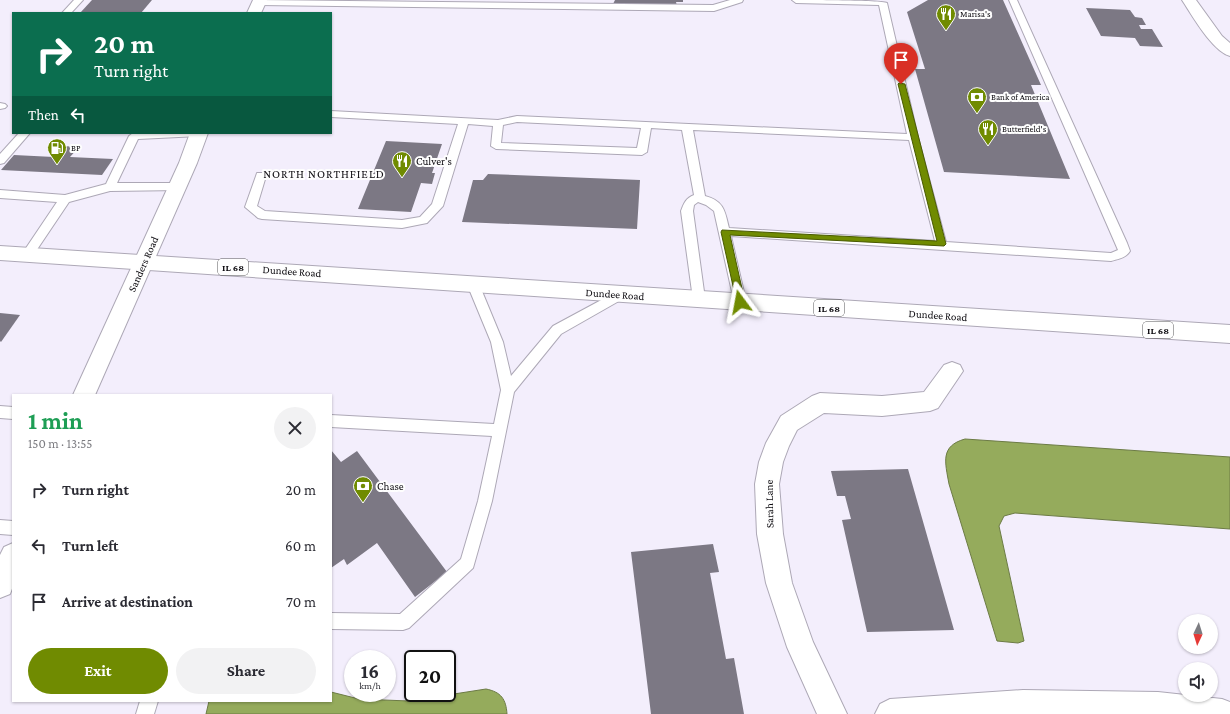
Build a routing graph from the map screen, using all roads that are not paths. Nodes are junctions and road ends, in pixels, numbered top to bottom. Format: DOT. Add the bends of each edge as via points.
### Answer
graph roads {
  1 [pos="79,0"];
  2 [pos="739,0"];
  3 [pos="796,0"];
  4 [pos="1013,0"];
  5 [pos="1189,0"];
  6 [pos="333,1"];
  7 [pos="257,5"];
  8 [pos="67,12"];
  9 [pos="1230,51"];
  10 [pos="332,114"];
  11 [pos="464,121"];
  12 [pos="498,123"];
  13 [pos="646,125"];
  14 [pos="687,127"];
  15 [pos="24,134"];
  16 [pos="166,134"];
  17 [pos="199,134"];
  18 [pos="134,135"];
  19 [pos="913,137"];
  20 [pos="0,162"];
  21 [pos="261,176"];
  22 [pos="110,187"];
  23 [pos="177,187"];
  24 [pos="0,194"];
  25 [pos="700,198"];
  26 [pos="64,199"];
  27 [pos="725,232"];
  28 [pos="942,244"];
  29 [pos="0,253"];
  30 [pos="28,254"];
  31 [pos="144,261"];
  32 [pos="473,284"];
  33 [pos="622,294"];
  34 [pos="699,299"];
  35 [pos="740,302"];
  36 [pos="1230,334"];
  37 [pos="952,371"];
  38 [pos="508,390"];
  39 [pos="84,394"];
  40 [pos="0,412"];
  41 [pos="12,413"];
  42 [pos="332,421"];
  43 [pos="500,430"];
  44 [pos="0,527"];
  45 [pos="12,528"];
  46 [pos="12,558"];
  47 [pos="0,585"];
  48 [pos="332,620"];
  49 [pos="149,702"];
  50 [pos="145,714"];
  51 [pos="832,714"];
  52 [pos="890,714"];
  53 [pos="1222,714"];
  1 -- 8 [label="lane"];
  2 -- 6 [label="lane" via="714,8"];
  3 -- 19 [label="lane" via="883,3"];
  4 -- 28 [label="lane" via="1124,251 1111,256"];
  5 -- 9 [label="main road" via="1217,39"];
  6 -- 7 [label="lane"];
  10 -- 11 [label="lane"];
  11 -- 12 [label="lane"];
  11 -- 21 [label="lane" via="437,206 423,220 402,224 262,215 251,207"];
  12 -- 13 [label="lane" via="517,119"];
  12 -- 13 [label="lane" via="496,146 642,152"];
  13 -- 14 [label="lane"];
  14 -- 19 [label="lane"];
  14 -- 25 [label="lane"];
  15 -- 20 [label="lane"];
  16 -- 18 [label="lane"];
  17 -- 23 [label="main road, Sanders Road"];
  18 -- 22 [label="lane"];
  19 -- 28 [label="lane"];
  22 -- 23 [label="lane"];
  22 -- 26 [label="lane"];
  23 -- 31 [label="main road, Sanders Road"];
  24 -- 26 [label="lane"];
  25 -- 27 [label="lane" via="711,201 719,209"];
  25 -- 34 [label="lane" via="688,205 687,212"];
  26 -- 30 [label="lane"];
  27 -- 28 [label="lane"];
  27 -- 35 [label="lane"];
  29 -- 30 [label="main road, Dundee Road / IL 68"];
  30 -- 31 [label="main road, Dundee Road / IL 68"];
  31 -- 32 [label="main road, Dundee Road / IL 68"];
  31 -- 39 [label="main road, Sanders Road"];
  32 -- 33 [label="main road, Dundee Road / IL 68"];
  32 -- 38 [label="lane" via="497,342"];
  33 -- 34 [label="main road, Dundee Road / IL 68"];
  33 -- 38 [label="lane" via="557,330"];
  34 -- 35 [label="main road, Dundee Road / IL 68"];
  35 -- 36 [label="main road, Dundee Road / IL 68"];
  37 -- 51 [label="main road, Sarah Lane" via="930,401 882,406 820,403 789,423 771,462 767,484 770,534 779,583 801,647"];
  38 -- 43 [label="lane"];
  40 -- 41 [label="lane"];
  42 -- 43 [label="lane"];
  43 -- 48 [label="lane" via="485,501 467,563 403,622"];
  44 -- 45 [label="lane"];
  46 -- 47 [label="main road"];
  49 -- 50 [label="lane"];
  52 -- 53 [label="main road" via="1023,705 1158,707"];
}
